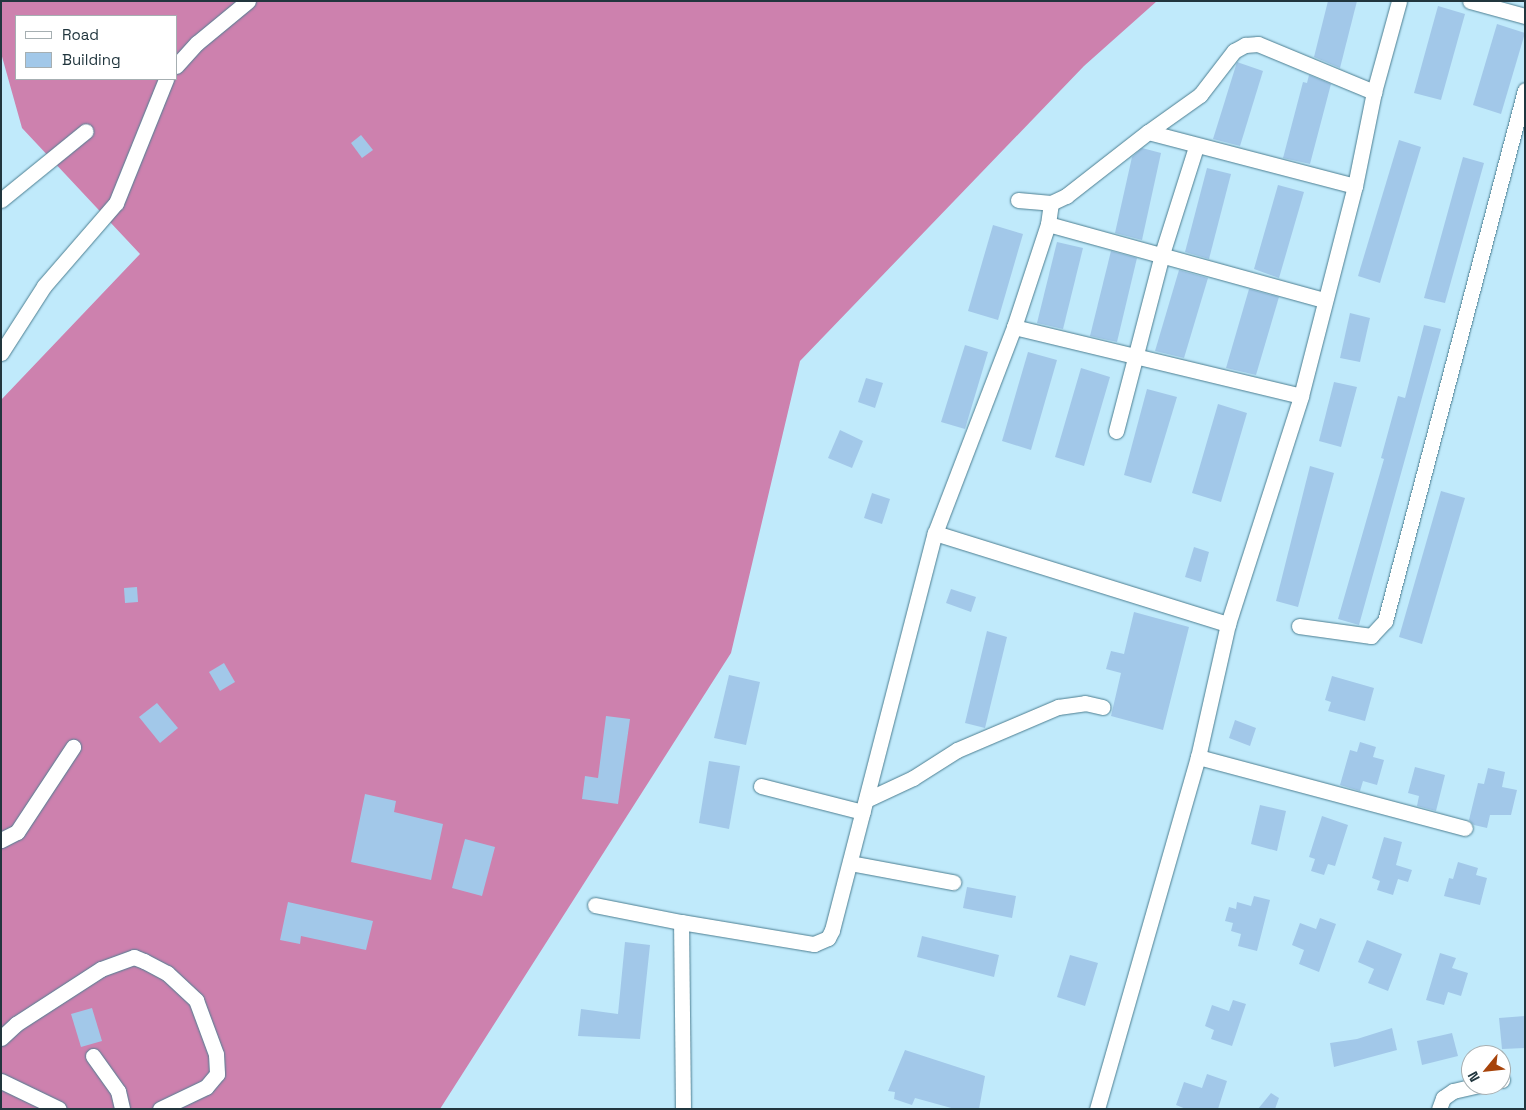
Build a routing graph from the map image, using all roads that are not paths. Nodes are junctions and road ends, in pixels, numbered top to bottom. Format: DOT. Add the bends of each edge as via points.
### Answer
graph roads {
  1 [pos="248,1"];
  2 [pos="1399,1"];
  3 [pos="1470,1"];
  4 [pos="1525,16"];
  5 [pos="178,64"];
  6 [pos="166,80"];
  7 [pos="1525,90"];
  8 [pos="1374,92"];
  9 [pos="86,131"];
  10 [pos="1148,132"];
  11 [pos="1196,147"];
  12 [pos="1355,186"];
  13 [pos="1,200"];
  14 [pos="1018,200"];
  15 [pos="1051,203"];
  16 [pos="1048,224"];
  17 [pos="1162,254"];
  18 [pos="1324,300"];
  19 [pos="1014,327"];
  20 [pos="1,353"];
  21 [pos="1133,358"];
  22 [pos="1301,396"];
  23 [pos="1116,431"];
  24 [pos="934,533"];
  25 [pos="1228,624"];
  26 [pos="1299,626"];
  27 [pos="1103,707"];
  28 [pos="73,747"];
  29 [pos="1198,756"];
  30 [pos="760,786"];
  31 [pos="865,806"];
  32 [pos="1465,828"];
  33 [pos="1,840"];
  34 [pos="850,863"];
  35 [pos="953,882"];
  36 [pos="595,905"];
  37 [pos="681,922"];
  38 [pos="1,1038"];
  39 [pos="93,1056"];
  40 [pos="1,1081"];
  41 [pos="1461,1089"];
  42 [pos="59,1109"];
  43 [pos="122,1109"];
  44 [pos="160,1109"];
  45 [pos="683,1109"];
  46 [pos="1097,1109"];
  47 [pos="1439,1109"];
  1 -- 5 [label="street" via="197,43"];
  2 -- 8 [label="street"];
  3 -- 4 [label="street"];
  6 -- 20 [label="street" via="116,203 44,286"];
  7 -- 26 [label="street" via="1385,621 1371,636"];
  8 -- 10 [label="street" via="1258,44 1245,44 1234,51 1200,95"];
  8 -- 12 [label="street"];
  9 -- 13 [label="street"];
  10 -- 11 [label="street" via="1157,132"];
  10 -- 15 [label="street" via="1066,196"];
  11 -- 12 [label="street"];
  11 -- 17 [label="street"];
  12 -- 18 [label="street"];
  14 -- 15 [label="street"];
  15 -- 16 [label="street"];
  16 -- 17 [label="street"];
  16 -- 19 [label="street"];
  17 -- 18 [label="street"];
  17 -- 21 [label="street"];
  18 -- 22 [label="street"];
  19 -- 21 [label="street"];
  19 -- 24 [label="street"];
  21 -- 22 [label="street"];
  21 -- 23 [label="street"];
  22 -- 25 [label="street"];
  24 -- 25 [label="street"];
  24 -- 31 [label="street"];
  25 -- 29 [label="street"];
  27 -- 31 [label="street" via="1084,703 1058,707 957,750"];
  28 -- 33 [label="street" via="17,832"];
  29 -- 32 [label="street"];
  29 -- 46 [label="street"];
  30 -- 31 [label="street"];
  31 -- 34 [label="street"];
  34 -- 35 [label="street"];
  34 -- 37 [label="street" via="832,930 822,942 814,944"];
  36 -- 37 [label="street"];
  37 -- 45 [label="street"];
  38 -- 44 [label="street" via="16,1024 100,969 134,957 144,961 167,973 196,1000 216,1054 217,1074 206,1087"];
  39 -- 43 [label="street" via="118,1091"];
  40 -- 42 [label="street"];
  41 -- 47 [label="street" via="1443,1098"];
}
